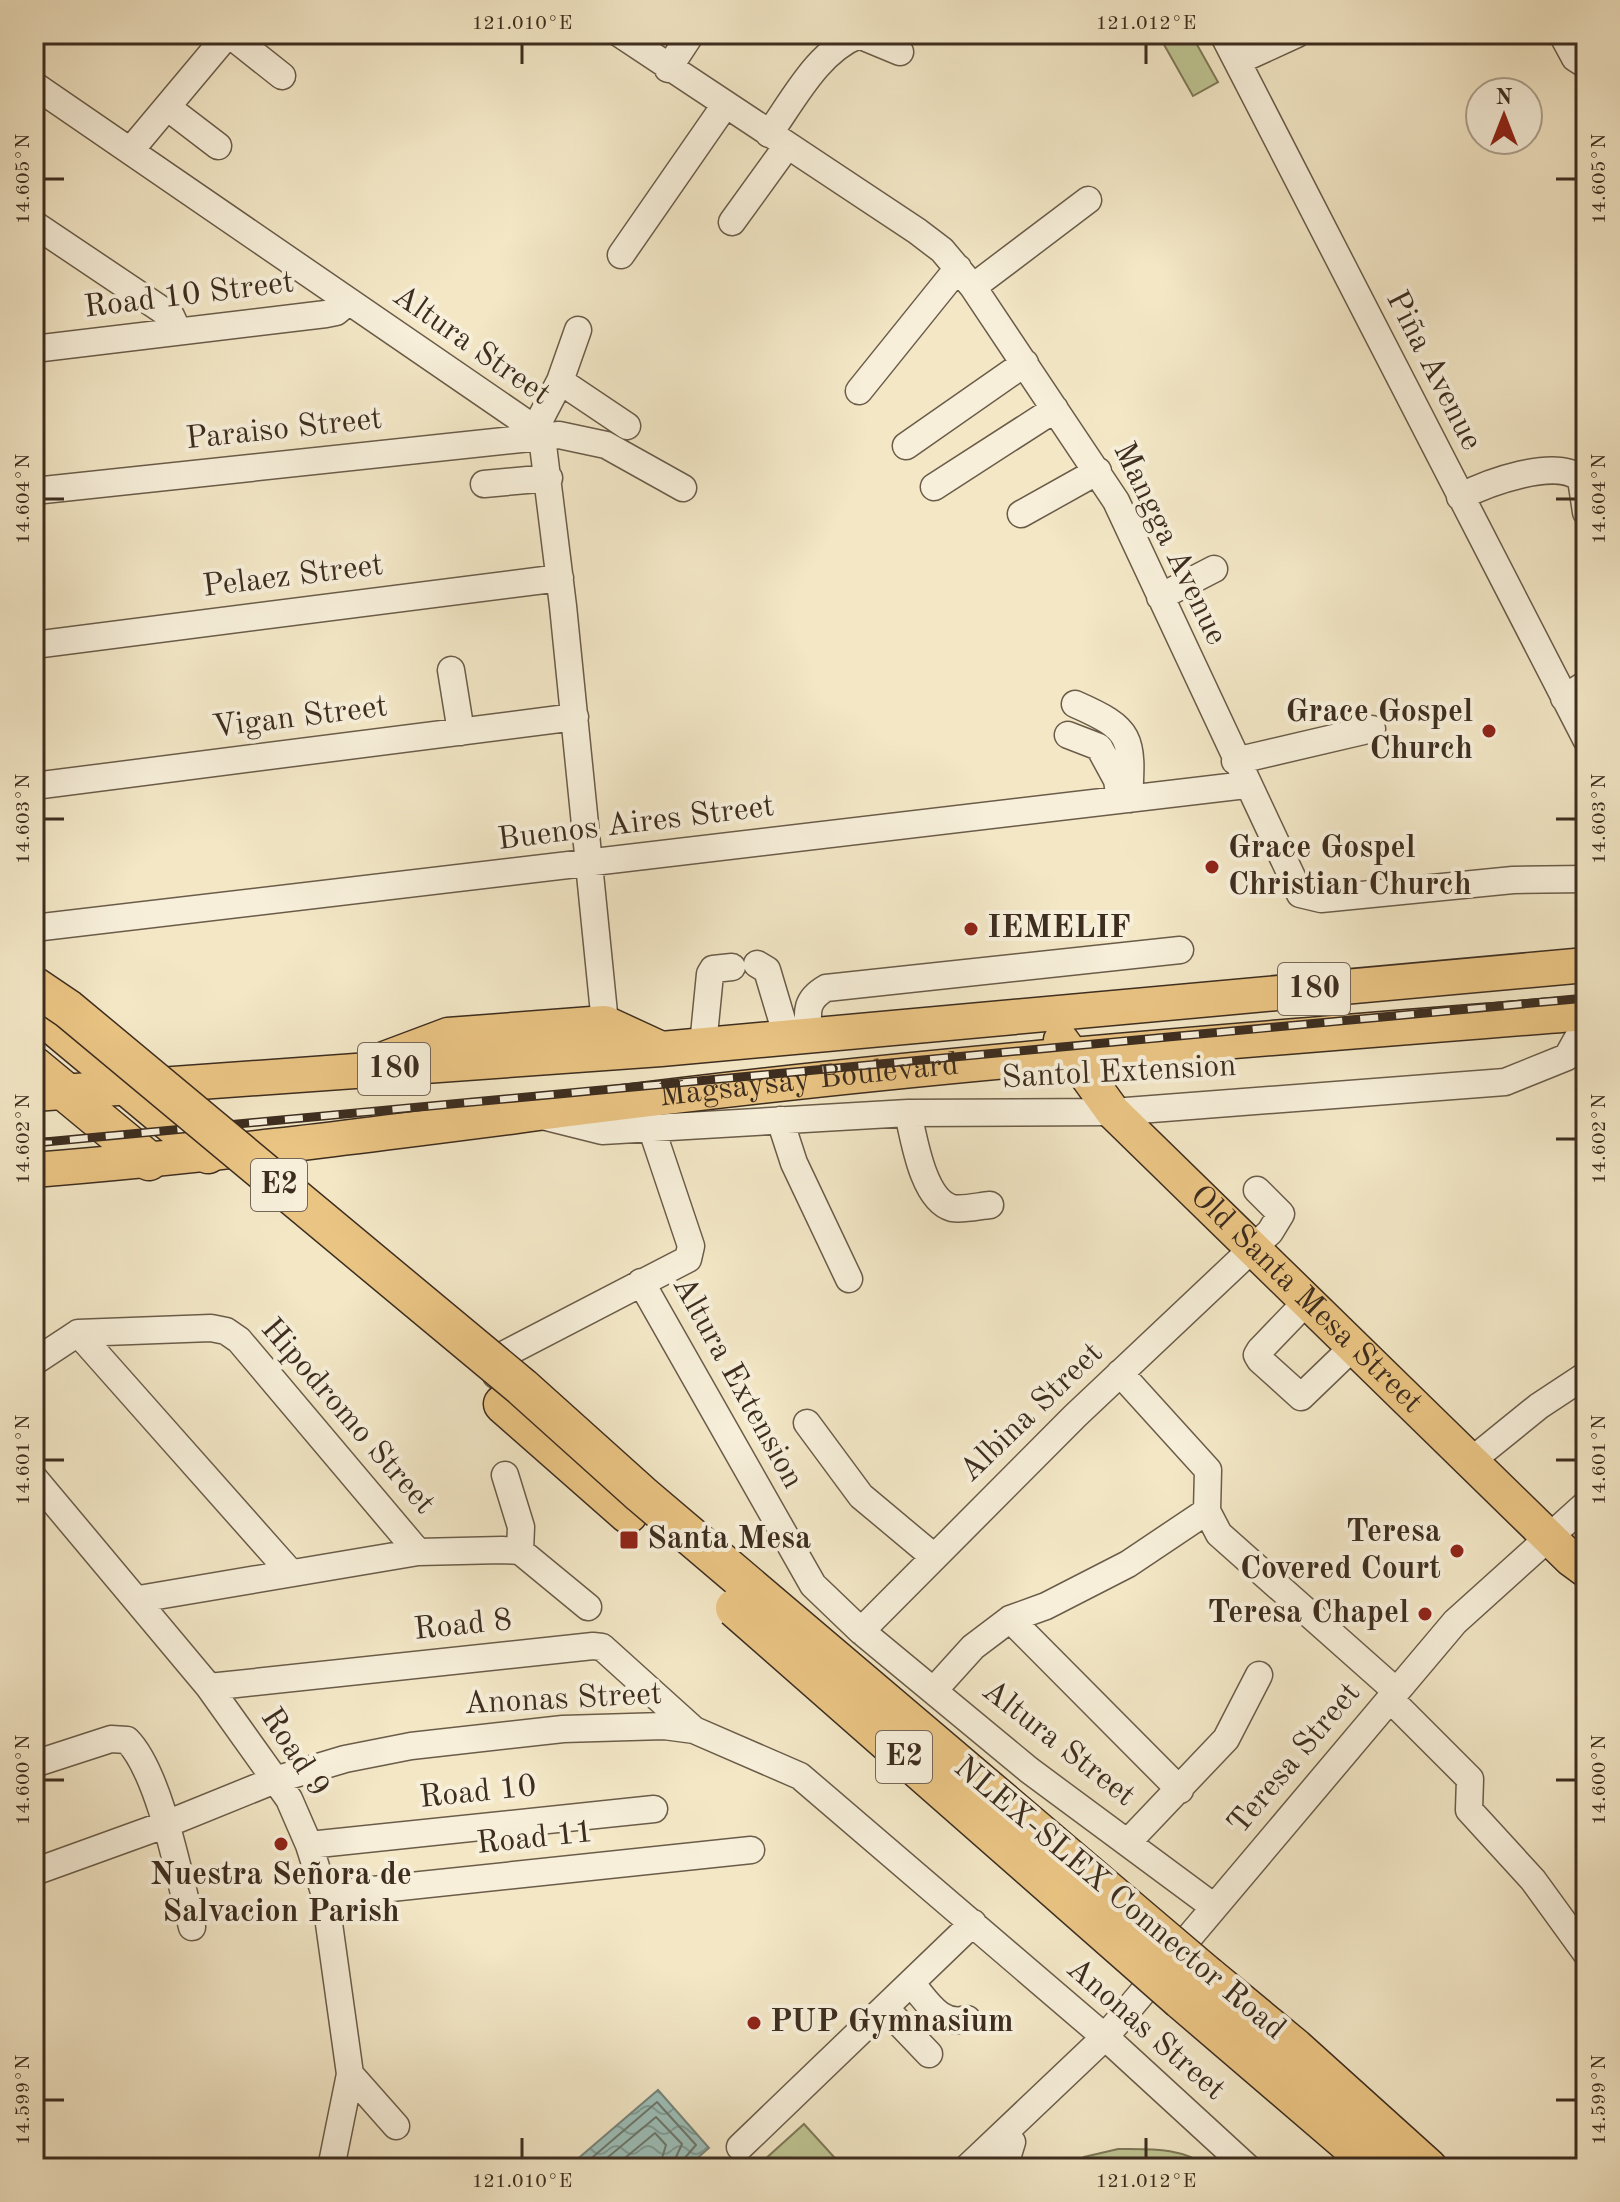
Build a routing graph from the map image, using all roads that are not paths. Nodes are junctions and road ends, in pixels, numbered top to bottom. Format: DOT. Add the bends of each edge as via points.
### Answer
graph roads {
  1 [pos="229,34"];
  2 [pos="620,34"];
  3 [pos="691,34"];
  4 [pos="1223,34"];
  5 [pos="1297,34"];
  6 [pos="1562,34"];
  7 [pos="900,52"];
  8 [pos="1238,61"];
  9 [pos="1586,65"];
  10 [pos="668,69"];
  11 [pos="282,76"];
  12 [pos="34,85"];
  13 [pos="725,105"];
  14 [pos="167,107"];
  15 [pos="778,140"];
  16 [pos="218,146"];
  17 [pos="130,151"];
  18 [pos="1088,200"];
  19 [pos="732,222"];
  20 [pos="34,224"];
  21 [pos="621,255"];
  22 [pos="965,277"];
  23 [pos="348,302"];
  24 [pos="578,330"];
  25 [pos="178,331"];
  26 [pos="34,349"];
  27 [pos="1025,363"];
  28 [pos="560,381"];
  29 [pos="859,391"];
  30 [pos="1055,409"];
  31 [pos="627,426"];
  32 [pos="538,433"];
  33 [pos="906,446"];
  34 [pos="1098,471"];
  35 [pos="549,478"];
  36 [pos="484,484"];
  37 [pos="934,487"];
  38 [pos="683,488"];
  39 [pos="34,491"];
  40 [pos="1460,497"];
  41 [pos="1586,512"];
  42 [pos="1021,514"];
  43 [pos="1214,569"];
  44 [pos="560,578"];
  45 [pos="1160,597"];
  46 [pos="34,645"];
  47 [pos="451,670"];
  48 [pos="1586,684"];
  49 [pos="1564,698"];
  50 [pos="1075,704"];
  51 [pos="575,717"];
  52 [pos="1372,729"];
  53 [pos="461,732"];
  54 [pos="1068,735"];
  55 [pos="1586,739"];
  56 [pos="1241,773"];
  57 [pos="34,786"];
  58 [pos="1124,800"];
  59 [pos="589,864"];
  60 [pos="1586,879"];
  61 [pos="34,928"];
  62 [pos="1180,950"];
  63 [pos="1586,965"];
  64 [pos="34,986"];
  65 [pos="34,1009"];
  66 [pos="1043,1013"];
  67 [pos="1586,1013"];
  68 [pos="34,1015"];
  69 [pos="605,1023"];
  70 [pos="1586,1023"];
  71 [pos="798,1036"];
  72 [pos="703,1045"];
  73 [pos="661,1049"];
  74 [pos="1070,1054"];
  75 [pos="34,1066"];
  76 [pos="348,1073"];
  77 [pos="127,1085"];
  78 [pos="49,1092"];
  79 [pos="1113,1112"];
  80 [pos="908,1113"];
  81 [pos="647,1114"];
  82 [pos="780,1120"];
  83 [pos="208,1154"];
  84 [pos="149,1161"];
  85 [pos="34,1170"];
  86 [pos="1257,1190"];
  87 [pos="990,1205"];
  88 [pos="1254,1247"];
  89 [pos="849,1279"];
  90 [pos="641,1282"];
  91 [pos="1308,1300"];
  92 [pos="78,1333"];
  93 [pos="1354,1346"];
  94 [pos="34,1362"];
  95 [pos="1120,1373"];
  96 [pos="1586,1375"];
  97 [pos="507,1379"];
  98 [pos="807,1423"];
  99 [pos="1471,1461"];
  100 [pos="505,1475"];
  101 [pos="34,1478"];
  102 [pos="1586,1504"];
  103 [pos="1207,1511"];
  104 [pos="520,1551"];
  105 [pos="418,1552"];
  106 [pos="934,1557"];
  107 [pos="1573,1562"];
  108 [pos="290,1572"];
  109 [pos="738,1576"];
  110 [pos="139,1599"];
  111 [pos="588,1607"];
  112 [pos="1010,1619"];
  113 [pos="861,1631"];
  114 [pos="808,1638"];
  115 [pos="1259,1675"];
  116 [pos="209,1687"];
  117 [pos="935,1689"];
  118 [pos="1393,1695"];
  119 [pos="694,1730"];
  120 [pos="34,1764"];
  121 [pos="275,1780"];
  122 [pos="1180,1790"];
  123 [pos="654,1809"];
  124 [pos="164,1825"];
  125 [pos="1128,1842"];
  126 [pos="309,1845"];
  127 [pos="751,1850"];
  128 [pos="34,1872"];
  129 [pos="325,1895"];
  130 [pos="1214,1907"];
  131 [pos="192,1927"];
  132 [pos="967,1930"];
  133 [pos="1586,1953"];
  134 [pos="911,1983"];
  135 [pos="886,2009"];
  136 [pos="967,2019"];
  137 [pos="1101,2049"];
  138 [pos="929,2054"];
  139 [pos="350,2074"];
  140 [pos="396,2126"];
  141 [pos="1012,2142"];
  142 [pos="740,2147"];
  143 [pos="331,2168"];
  144 [pos="967,2168"];
  145 [pos="985,2168"];
  146 [pos="1004,2168"];
  147 [pos="1248,2168"];
  148 [pos="1377,2168"];
  149 [pos="1428,2168"];
  1 -- 11 [label="street"];
  1 -- 14 [label="street"];
  2 -- 10 [label="street, Mangga Avenue"];
  3 -- 10 [label="street"];
  4 -- 8 [label="street, Piña Avenue"];
  5 -- 8 [label="street"];
  6 -- 9 [label="street" via="1575,58"];
  7 -- 15 [label="street" via="859,35 843,41 829,53"];
  8 -- 40 [label="street, Piña Avenue"];
  10 -- 13 [label="street, Mangga Avenue"];
  12 -- 17 [label="street, Altura Street"];
  13 -- 15 [label="street, Mangga Avenue"];
  13 -- 21 [label="street"];
  14 -- 16 [label="street"];
  14 -- 17 [label="street"];
  15 -- 19 [label="street"];
  15 -- 22 [label="street, Mangga Avenue" via="917,231"];
  17 -- 23 [label="street, Altura Street"];
  18 -- 22 [label="street"];
  20 -- 25 [label="street" via="171,316"];
  22 -- 27 [label="street, Mangga Avenue"];
  22 -- 29 [label="street"];
  23 -- 25 [label="street, Road 10 Street" via="326,314"];
  23 -- 32 [label="street, Altura Street"];
  24 -- 28 [label="street"];
  25 -- 26 [label="street, Road 10 Street"];
  27 -- 30 [label="street, Mangga Avenue"];
  27 -- 33 [label="street"];
  28 -- 31 [label="street"];
  28 -- 32 [label="street"];
  30 -- 34 [label="street, Mangga Avenue"];
  30 -- 37 [label="street"];
  32 -- 35 [label="street, Altura Street"];
  32 -- 38 [label="street, Paraiso Street" via="593,440"];
  32 -- 39 [label="street, Paraiso Street"];
  34 -- 42 [label="street"];
  34 -- 45 [label="street, Mangga Avenue"];
  35 -- 36 [label="street"];
  35 -- 44 [label="street, Altura Street"];
  40 -- 41 [label="street" via="1498,479 1564,470 1581,479"];
  40 -- 49 [label="street, Piña Avenue"];
  43 -- 45 [label="street"];
  44 -- 46 [label="street, Pelaez Street"];
  44 -- 51 [label="street, Altura Street"];
  45 -- 56 [label="street, Mangga Avenue"];
  47 -- 53 [label="street"];
  48 -- 49 [label="street"];
  49 -- 55 [label="street, Piña Avenue"];
  50 -- 58 [label="street" via="1114,721 1121,730 1130,756"];
  51 -- 53 [label="street, Vigan Street"];
  51 -- 59 [label="street, Altura Street"];
  52 -- 56 [label="street, Buenos Aires Street"];
  53 -- 57 [label="street, Vigan Street"];
  54 -- 58 [label="street" via="1099,747"];
  56 -- 58 [label="street, Buenos Aires Street"];
  56 -- 60 [label="street, Mangga Avenue" via="1295,888 1306,897"];
  58 -- 59 [label="street, Buenos Aires Street"];
  59 -- 61 [label="street, Buenos Aires Street"];
  59 -- 69 [label="street, Altura Street"];
  62 -- 71 [label="street" via="826,988 814,995"];
  63 -- 66 [label="main road, Magsaysay Boulevard / 180"];
  64 -- 97 [label="highway, NLEX-SLEX Connector Road / E2, bridge" via="68,1009"];
  65 -- 77 [label="highway"];
  66 -- 71 [label="main road, Magsaysay Boulevard / 180"];
  66 -- 74 [label="main road, Old Santa Mesa Street"];
  67 -- 74 [label="main road, Magsaysay Boulevard / 180"];
  68 -- 148 [label="highway, NLEX-SLEX Connector Road / E2, bridge" via="503,1404"];
  69 -- 73 [label="main road"];
  69 -- 76 [label="main road" via="448,1035"];
  70 -- 79 [label="street, Santol Extension" via="1567,1057 1505,1082"];
  71 -- 72 [label="main road, Magsaysay Boulevard / 180"];
  71 -- 72 [label="street" via="767,970 745,965 713,969 710,974"];
  72 -- 73 [label="main road, Magsaysay Boulevard / 180"];
  73 -- 76 [label="main road, Magsaysay Boulevard / 180"];
  74 -- 79 [label="main road, Old Santa Mesa Street"];
  74 -- 81 [label="main road, Magsaysay Boulevard / 180"];
  75 -- 78 [label="highway"];
  76 -- 77 [label="main road, Magsaysay Boulevard / 180"];
  77 -- 78 [label="main road, Magsaysay Boulevard / 180"];
  77 -- 83 [label="highway"];
  77 -- 84 [label="highway"];
  78 -- 84 [label="highway"];
  79 -- 80 [label="street, Santol Extension"];
  79 -- 88 [label="main road, Old Santa Mesa Street"];
  80 -- 82 [label="street, Santol Extension"];
  80 -- 87 [label="street" via="919,1161 943,1204 954,1209"];
  81 -- 82 [label="street, Santol Extension"];
  81 -- 83 [label="main road, Magsaysay Boulevard / 180" via="536,1115"];
  81 -- 90 [label="street, Altura Extension" via="691,1253"];
  82 -- 89 [label="street" via="794,1163"];
  83 -- 84 [label="main road, Magsaysay Boulevard / 180"];
  84 -- 85 [label="main road, Magsaysay Boulevard / 180"];
  86 -- 88 [label="street, Albina Street" via="1281,1219"];
  88 -- 91 [label="main road, Old Santa Mesa Street"];
  88 -- 95 [label="street, Albina Street"];
  90 -- 97 [label="street, Altura Extension" via="499,1357 492,1364"];
  90 -- 113 [label="street, Altura Extension" via="813,1585"];
  91 -- 93 [label="main road, Old Santa Mesa Street"];
  91 -- 93 [label="street" via="1260,1350 1260,1360 1301,1397"];
  92 -- 94 [label="street"];
  92 -- 105 [label="street, Hipodromo Street" via="226,1331"];
  92 -- 108 [label="street"];
  93 -- 99 [label="main road, Old Santa Mesa Street"];
  95 -- 103 [label="street" via="1208,1470"];
  95 -- 106 [label="street, Albina Street"];
  96 -- 99 [label="street"];
  97 -- 109 [label="highway, NLEX-SLEX Connector Road, bridge"];
  98 -- 106 [label="street" via="861,1496"];
  99 -- 107 [label="main road, Old Santa Mesa Street"];
  100 -- 104 [label="street" via="521,1527"];
  101 -- 110 [label="street"];
  102 -- 107 [label="street, Teresa Street"];
  103 -- 112 [label="street" via="1128,1564"];
  103 -- 118 [label="street" via="1219,1534"];
  104 -- 105 [label="street, Hipodromo Street"];
  104 -- 111 [label="street"];
  105 -- 108 [label="street, Hipodromo Street"];
  106 -- 113 [label="street, Albina Street"];
  107 -- 118 [label="street, Teresa Street" via="1455,1622"];
  108 -- 110 [label="street, Hipodromo Street"];
  109 -- 114 [label="street"];
  109 -- 149 [label="highway, NLEX-SLEX Connector Road, bridge" via="1295,2048"];
  110 -- 116 [label="street, Road 9"];
  112 -- 117 [label="street" via="973,1647"];
  112 -- 122 [label="street"];
  113 -- 117 [label="street, Altura Street"];
  115 -- 122 [label="street" via="1226,1739"];
  116 -- 119 [label="street, Road 8" via="593,1646 602,1647"];
  116 -- 121 [label="street, Road 9"];
  117 -- 125 [label="street, Altura Street" via="1029,1770"];
  118 -- 130 [label="street, Teresa Street"];
  118 -- 133 [label="street" via="1470,1779 1467,1809 1533,1880"];
  119 -- 121 [label="street, Anonas Street" via="631,1726 489,1735 345,1759"];
  119 -- 132 [label="street, Anonas Street" via="800,1776"];
  120 -- 124 [label="street" via="111,1739 127,1740 137,1751"];
  121 -- 124 [label="street, Anonas Street"];
  121 -- 126 [label="street, Road 9"];
  122 -- 125 [label="street"];
  123 -- 126 [label="street, Road 10"];
  124 -- 128 [label="street, Anonas Street"];
  124 -- 131 [label="street"];
  125 -- 130 [label="street, Altura Street"];
  126 -- 129 [label="street, Road 9"];
  127 -- 129 [label="street, Road 11"];
  129 -- 139 [label="street, Road 9"];
  130 -- 137 [label="street, Teresa Street"];
  132 -- 134 [label="street"];
  132 -- 137 [label="street, Anonas Street"];
  134 -- 135 [label="street"];
  134 -- 136 [label="street" via="941,2017"];
  135 -- 138 [label="street"];
  135 -- 142 [label="street"];
  137 -- 141 [label="street"];
  137 -- 144 [label="street"];
  137 -- 147 [label="street, Anonas Street"];
  139 -- 140 [label="street"];
  139 -- 143 [label="street, Road 9"];
  141 -- 145 [label="street"];
  141 -- 146 [label="street"];
}
